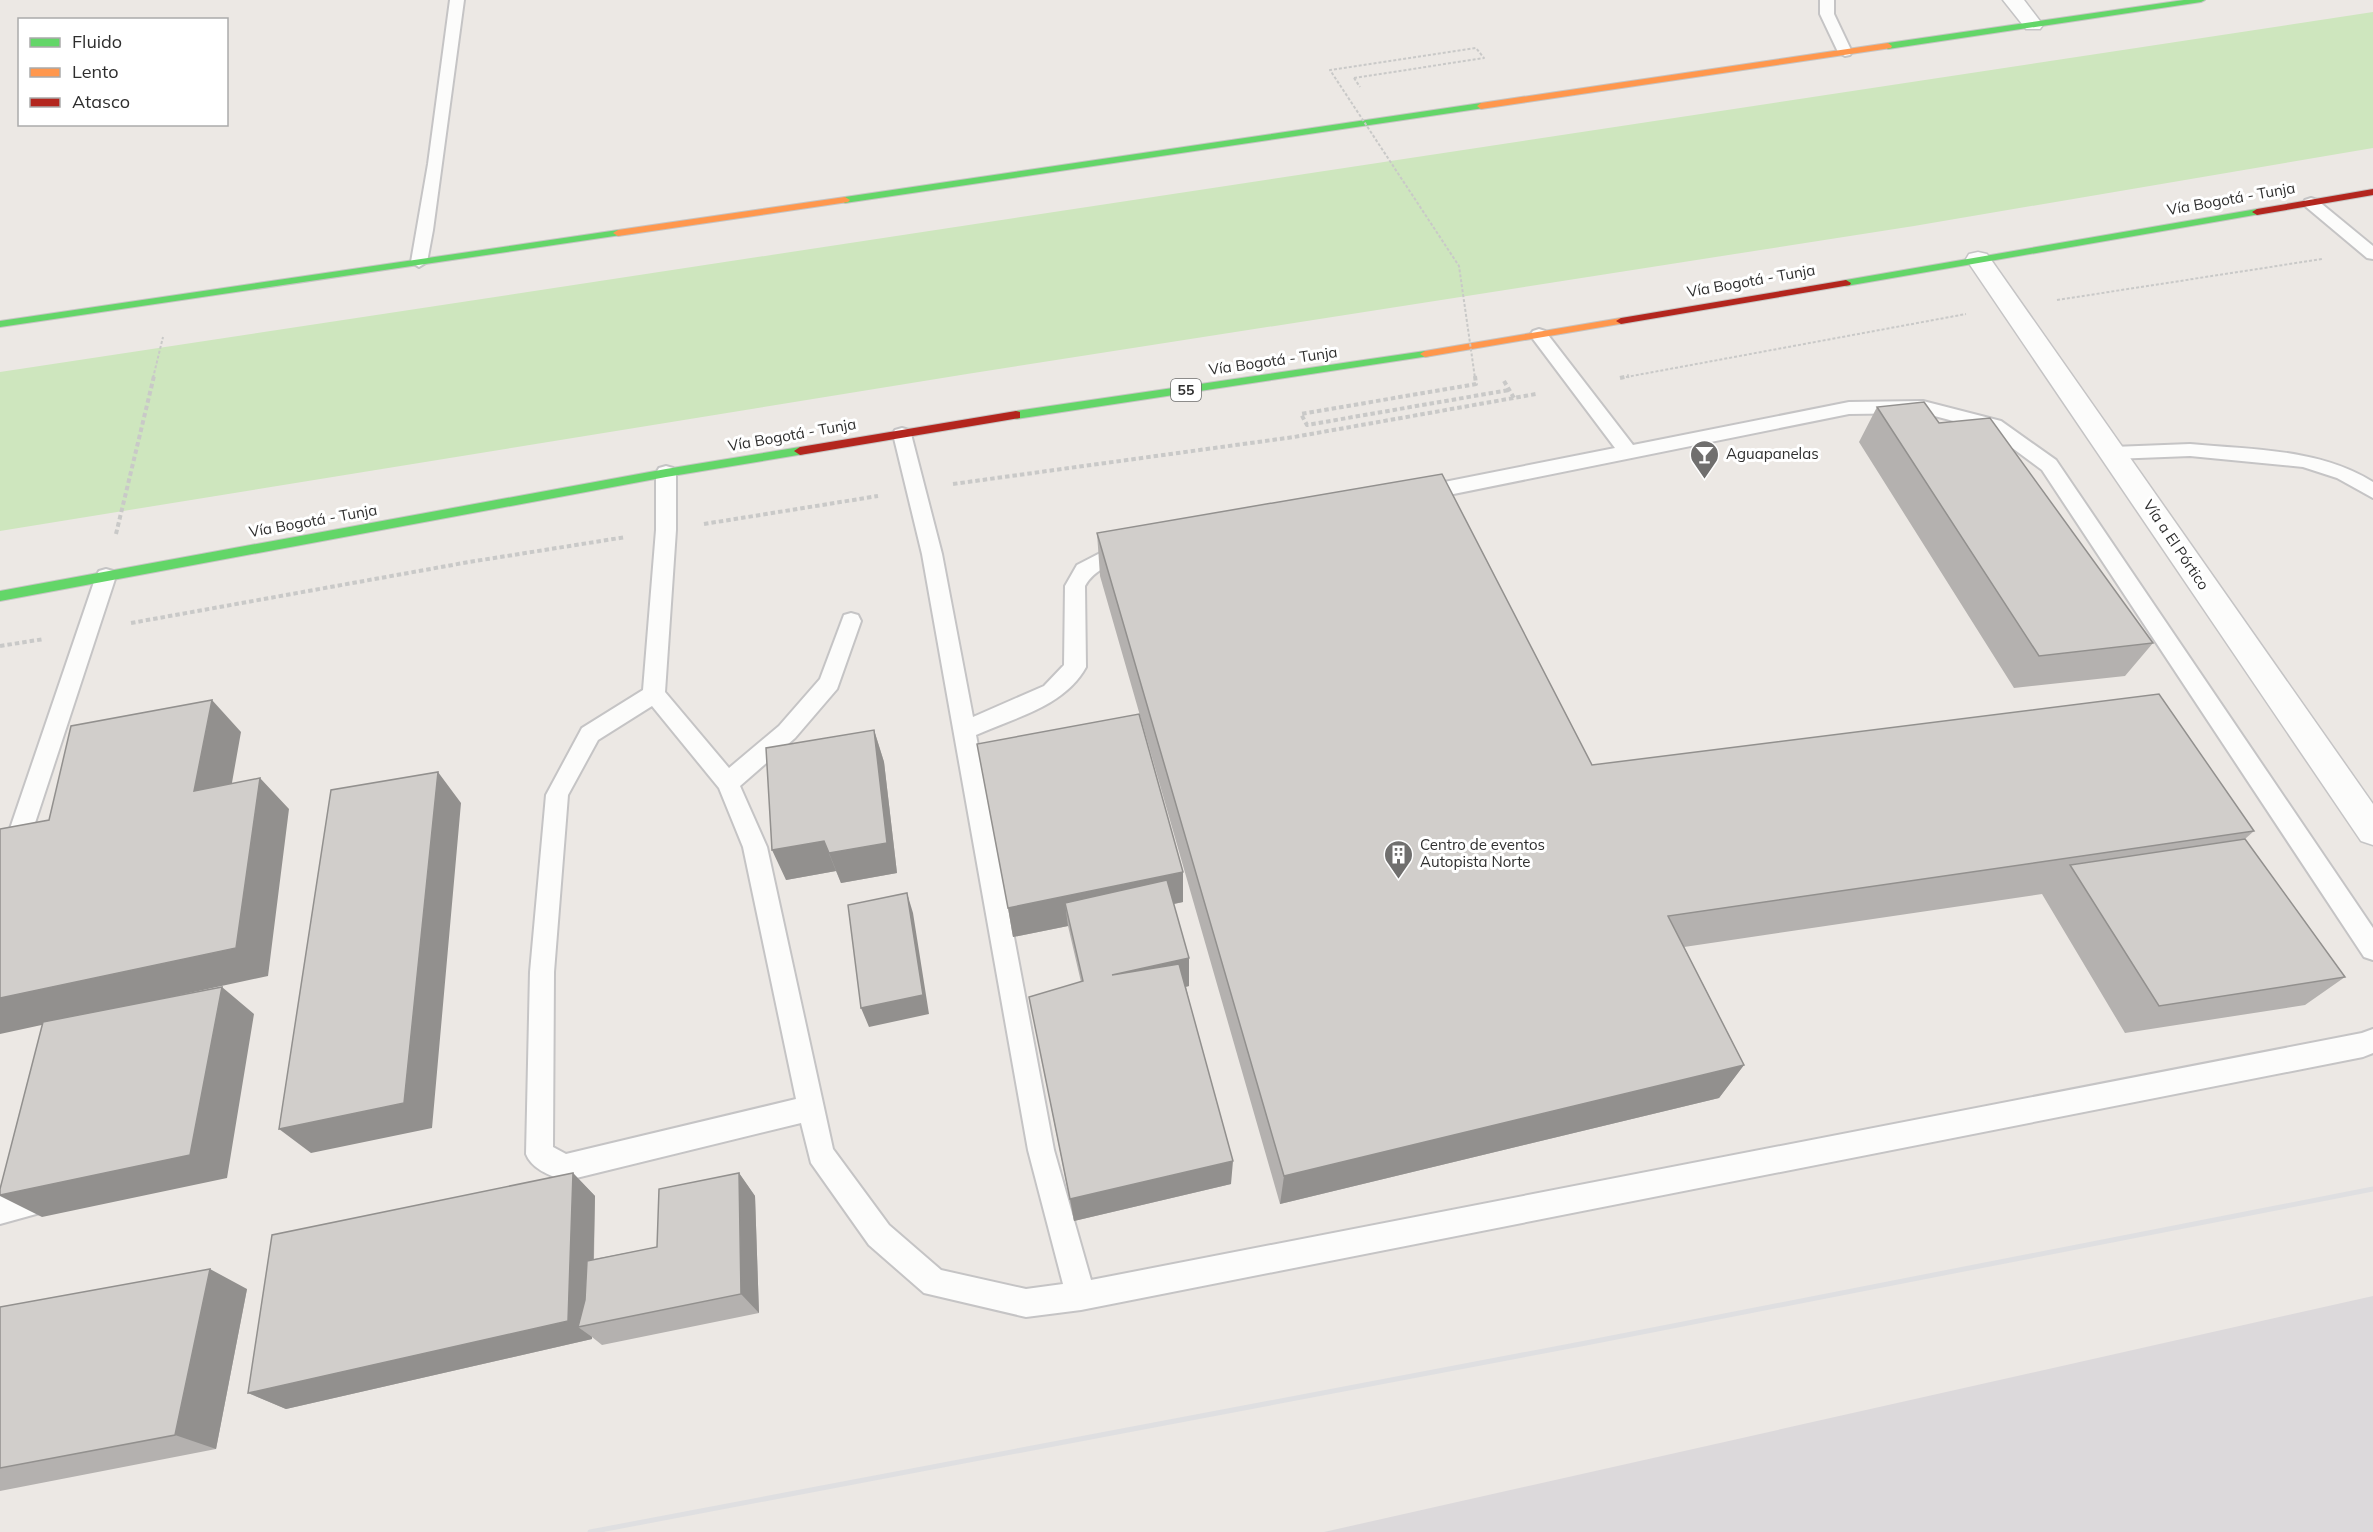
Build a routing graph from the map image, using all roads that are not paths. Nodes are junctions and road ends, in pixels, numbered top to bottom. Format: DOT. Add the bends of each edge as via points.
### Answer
graph roads {
  1 [pos="457,0"];
  2 [pos="1827,0"];
  3 [pos="2013,0"];
  4 [pos="2201,0"];
  5 [pos="2033,25"];
  6 [pos="1845,52"];
  7 [pos="2373,192"];
  8 [pos="2311,202"];
  9 [pos="2371,252"];
  10 [pos="1978,258"];
  11 [pos="419,262"];
  12 [pos="0,324"];
  13 [pos="1539,335"];
  14 [pos="902,434"];
  15 [pos="1628,452"];
  16 [pos="2113,453"];
  17 [pos="666,473"];
  18 [pos="2373,491"];
  19 [pos="1395,498"];
  20 [pos="1150,547"];
  21 [pos="106,576"];
  22 [pos="2,597"];
  23 [pos="851,621"];
  24 [pos="654,694"];
  25 [pos="964,732"];
  26 [pos="728,783"];
  27 [pos="2373,831"];
  28 [pos="0,893"];
  29 [pos="2373,949"];
  30 [pos="2373,1041"];
  31 [pos="811,1108"];
  32 [pos="37,1201"];
  33 [pos="0,1210"];
  34 [pos="1081,1296"];
  1 -- 11 [label="lane" via="432,202"];
  2 -- 6 [label="lane" via="1827,14"];
  3 -- 5 [label="street"];
  4 -- 5 [label="highway"];
  5 -- 6 [label="highway"];
  6 -- 11 [label="highway"];
  7 -- 8 [label="highway, Vía Bogotá - Tunja / 55"];
  8 -- 9 [label="lane"];
  8 -- 10 [label="highway, Vía Bogotá - Tunja / 55"];
  10 -- 13 [label="highway, Vía Bogotá - Tunja / 55"];
  10 -- 16 [label="street, Vía a El Pórtico"];
  11 -- 12 [label="highway"];
  13 -- 14 [label="highway, Vía Bogotá - Tunja / 55"];
  13 -- 15 [label="lane"];
  14 -- 17 [label="highway, Vía Bogotá - Tunja / 55"];
  14 -- 25 [label="lane" via="932,554"];
  15 -- 19 [label="lane"];
  15 -- 29 [label="lane" via="1849,408 1923,407 1994,424 2049,465"];
  16 -- 18 [label="lane" via="2190,450 2304,461 2344,473"];
  16 -- 27 [label="street, Vía a El Pórtico"];
  17 -- 21 [label="highway, Vía Bogotá - Tunja / 55"];
  17 -- 24 [label="lane" via="666,531"];
  20 -- 25 [label="lane" via="1115,554 1084,570 1075,586 1075,667 1052,692"];
  21 -- 22 [label="highway, Vía Bogotá - Tunja / 55"];
  21 -- 28 [label="lane"];
  23 -- 26 [label="lane" via="829,683 787,732"];
  24 -- 26 [label="lane"];
  24 -- 31 [label="lane" via="590,734 557,795 542,972 539,1154 564,1168"];
  25 -- 34 [label="lane" via="1041,1150"];
  26 -- 31 [label="lane" via="755,847"];
  30 -- 34 [label="lane"];
  31 -- 34 [label="lane" via="821,1154 879,1235 934,1283 1026,1303"];
  32 -- 33 [label="lane"];
}
